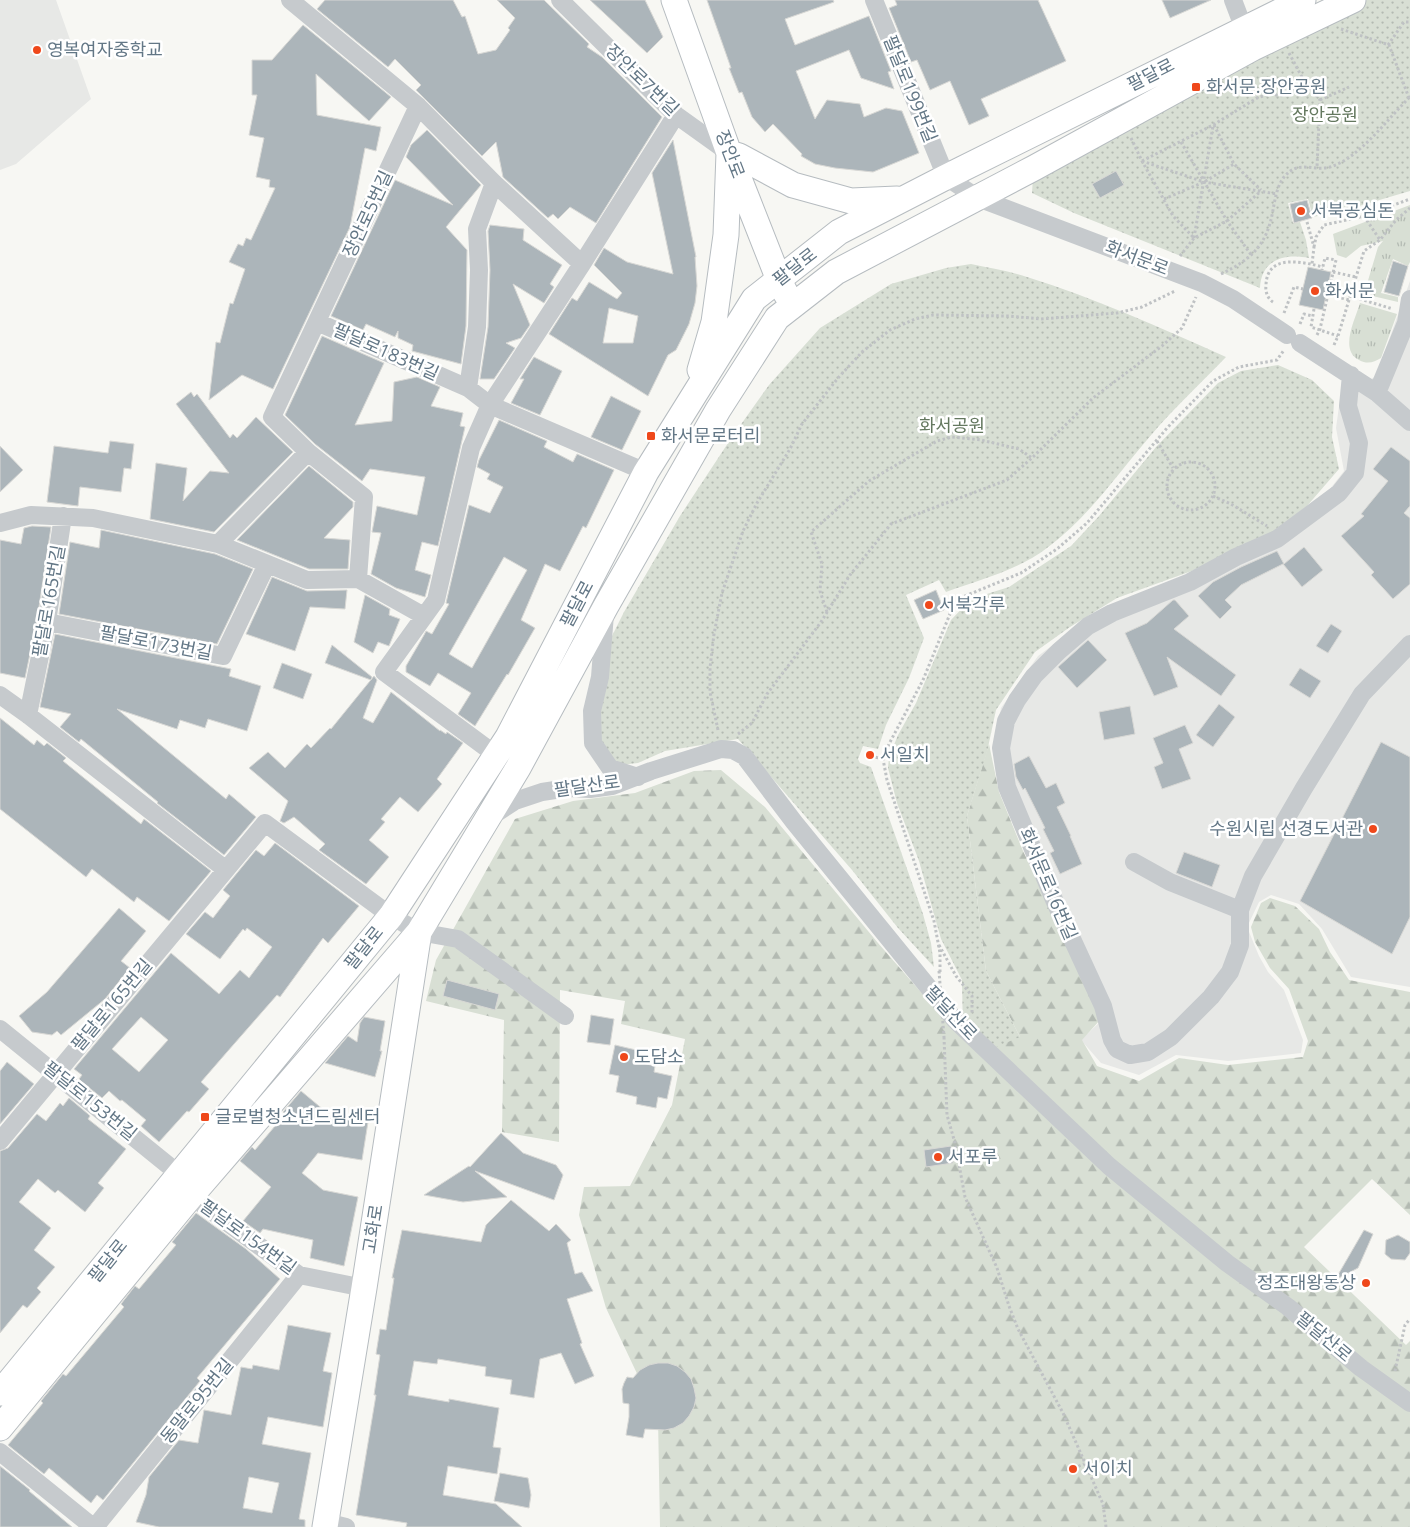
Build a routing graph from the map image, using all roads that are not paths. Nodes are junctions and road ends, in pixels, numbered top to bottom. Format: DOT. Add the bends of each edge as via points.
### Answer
graph roads {
  1 [pos="290,0"];
  2 [pos="560,0"];
  3 [pos="674,0"];
  4 [pos="874,0"];
  5 [pos="1233,0"];
  6 [pos="1303,0"];
  7 [pos="1353,0"];
  8 [pos="1244,29"];
  9 [pos="418,106"];
  10 [pos="676,115"];
  11 [pos="729,153"];
  12 [pos="946,177"];
  13 [pos="494,183"];
  14 [pos="906,198"];
  15 [pos="978,198"];
  16 [pos="582,264"];
  17 [pos="779,280"];
  18 [pos="792,305"];
  19 [pos="1408,315"];
  20 [pos="317,322"];
  21 [pos="1351,375"];
  22 [pos="468,388"];
  23 [pos="1377,393"];
  24 [pos="690,401"];
  25 [pos="490,405"];
  26 [pos="1410,422"];
  27 [pos="308,452"];
  28 [pos="646,472"];
  29 [pos="63,516"];
  30 [pos="0,523"];
  31 [pos="218,544"];
  32 [pos="267,564"];
  33 [pos="358,579"];
  34 [pos="606,606"];
  35 [pos="424,616"];
  36 [pos="47,622"];
  37 [pos="1410,644"];
  38 [pos="0,695"];
  39 [pos="28,715"];
  40 [pos="496,755"];
  41 [pos="638,777"];
  42 [pos="487,820"];
  43 [pos="1134,862"];
  44 [pos="225,869"];
  45 [pos="1240,910"];
  46 [pos="390,916"];
  47 [pos="419,932"];
  48 [pos="565,1016"];
  49 [pos="0,1029"];
  50 [pos="56,1072"];
  51 [pos="0,1141"];
  52 [pos="179,1174"];
  53 [pos="191,1196"];
  54 [pos="299,1275"];
  55 [pos="364,1288"];
  56 [pos="0,1393"];
  57 [pos="1410,1403"];
  58 [pos="0,1428"];
  59 [pos="0,1452"];
  60 [pos="332,1525"];
  61 [pos="94,1527"];
  1 -- 9 [label="street"];
  2 -- 10 [label="street, 장안로7번길"];
  3 -- 11 [label="main road, 장안로"];
  4 -- 12 [label="street, 팔달로199번길"];
  5 -- 8 [label="street"];
  6 -- 8 [label="main road, 팔달로"];
  7 -- 15 [label="main road, 팔달로" via="1253,48"];
  8 -- 12 [label="main road, 팔달로"];
  9 -- 13 [label="street"];
  9 -- 20 [label="street, 장안로5번길"];
  10 -- 11 [label="street, 장안로7번길"];
  10 -- 16 [label="street"];
  11 -- 14 [label="main road" via="793,185 851,201"];
  11 -- 17 [label="main road, 장안로"];
  11 -- 24 [label="main road" via="726,235 714,322"];
  12 -- 14 [label="main road, 팔달로"];
  12 -- 15 [label="street, 화서문로"];
  13 -- 16 [label="street"];
  13 -- 22 [label="street" via="477,229 477,327"];
  14 -- 17 [label="main road, 팔달로" via="839,232"];
  15 -- 18 [label="main road, 팔달로" via="836,272"];
  15 -- 21 [label="street, 화서문로" via="1202,283 1233,299"];
  16 -- 25 [label="street"];
  17 -- 18 [label="main road, 장안로"];
  17 -- 24 [label="main road, 팔달로" via="754,299"];
  18 -- 34 [label="main road, 팔달로" via="777,318 718,410"];
  19 -- 23 [label="street"];
  20 -- 22 [label="street, 팔달로183번길"];
  20 -- 27 [label="street, 팔달로183번길" via="272,417"];
  21 -- 23 [label="street, 화서문로"];
  21 -- 45 [label="street, 화서문로16번길" via="1348,406 1359,443 1355,473 1338,493 1283,535 1190,582 1088,626 1034,676 1006,721 1001,748 1007,787 1103,1006 1117,1049 1130,1055 1148,1052 1171,1037 1211,997 1230,972 1236,958 1241,931"];
  22 -- 25 [label="street, 팔달로183번길"];
  23 -- 26 [label="street, 화서문로"];
  24 -- 28 [label="main road, 팔달로"];
  25 -- 28 [label="street, 팔달로183번길"];
  25 -- 35 [label="street" via="471,448 436,600"];
  27 -- 31 [label="street"];
  27 -- 33 [label="street" via="364,497"];
  28 -- 40 [label="main road, 팔달로"];
  29 -- 30 [label="street" via="31,514"];
  29 -- 31 [label="street" via="93,518"];
  29 -- 36 [label="street, 팔달로165번길"];
  31 -- 32 [label="street"];
  32 -- 33 [label="street" via="307,580"];
  32 -- 36 [label="street, 팔달로173번길" via="223,656"];
  33 -- 35 [label="street"];
  34 -- 41 [label="street" via="600,678 592,711 593,743 610,768"];
  34 -- 42 [label="main road, 팔달로"];
  35 -- 40 [label="street" via="384,672"];
  36 -- 39 [label="street, 팔달로165번길"];
  37 -- 45 [label="street, 화서문로16번길" via="1362,694 1253,876"];
  38 -- 39 [label="street"];
  39 -- 44 [label="street"];
  40 -- 46 [label="main road, 팔달로"];
  41 -- 42 [label="street, 팔달산로" via="612,786 542,792 515,801"];
  41 -- 57 [label="street, 팔달산로" via="720,749 733,750 744,756 955,1020 1108,1166 1361,1368"];
  42 -- 47 [label="main road, 팔달로"];
  43 -- 45 [label="street" via="1170,882"];
  44 -- 46 [label="street, 팔달로165번길" via="265,823"];
  44 -- 50 [label="street, 팔달로165번길"];
  46 -- 47 [label="street, 팔달로165번길"];
  46 -- 52 [label="main road, 팔달로"];
  47 -- 48 [label="street, 팔달로165번길" via="458,939"];
  47 -- 53 [label="main road, 팔달로"];
  47 -- 55 [label="main road, 고화로"];
  49 -- 50 [label="street, 팔달로153번길"];
  50 -- 51 [label="street, 팔달로165번길"];
  50 -- 52 [label="street, 팔달로153번길"];
  52 -- 56 [label="main road, 팔달로"];
  53 -- 54 [label="street, 팔달로154번길"];
  53 -- 58 [label="main road, 팔달로"];
  54 -- 55 [label="street, 팔달로154번길"];
  54 -- 61 [label="street, 동말로95번길"];
  55 -- 60 [label="main road, 고화로"];
  59 -- 61 [label="street"];
}
